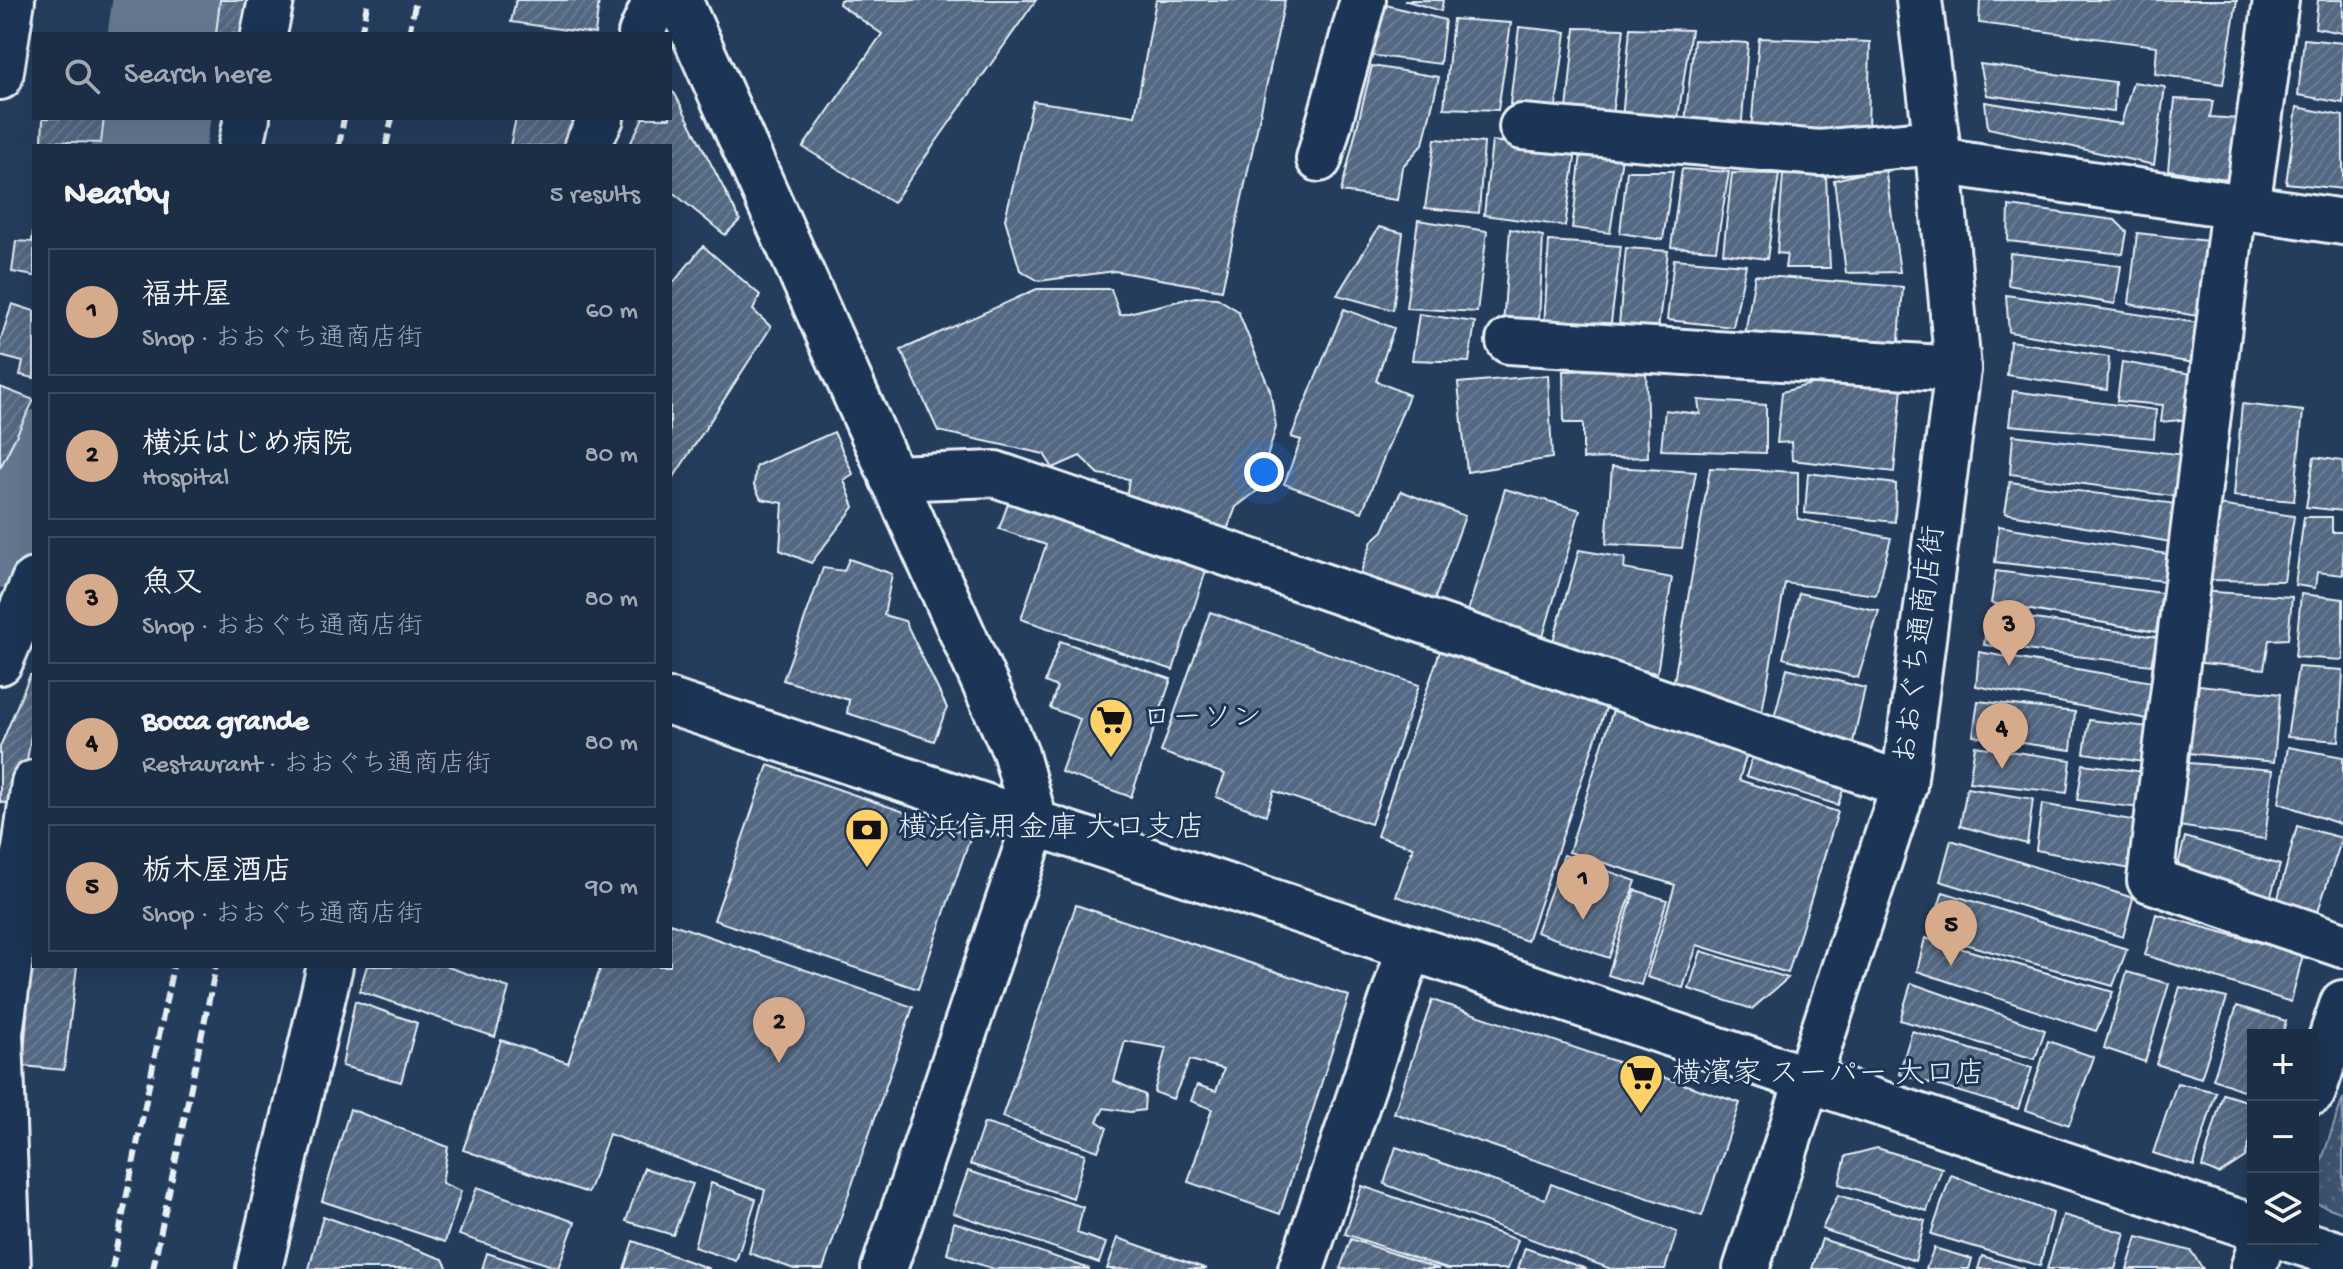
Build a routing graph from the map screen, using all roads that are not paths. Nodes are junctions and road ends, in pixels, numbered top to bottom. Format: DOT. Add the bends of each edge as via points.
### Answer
graph roads {
  1 [pos="12,0"];
  2 [pos="271,0"];
  3 [pos="656,0"];
  4 [pos="679,0"];
  5 [pos="1363,0"];
  6 [pos="1919,0"];
  7 [pos="2276,0"];
  8 [pos="264,32"];
  9 [pos="642,32"];
  10 [pos="0,77"];
  11 [pos="247,120"];
  12 [pos="600,120"];
  13 [pos="1522,127"];
  14 [pos="241,144"];
  15 [pos="588,144"];
  16 [pos="1937,152"];
  17 [pos="1319,159"];
  18 [pos="2241,206"];
  19 [pos="2343,222"];
  20 [pos="1509,341"];
  21 [pos="1958,369"];
  22 [pos="892,478"];
  23 [pos="32,586"];
  24 [pos="0,662"];
  25 [pos="672,703"];
  26 [pos="1904,785"];
  27 [pos="32,798"];
  28 [pos="1035,823"];
  29 [pos="2343,945"];
  30 [pos="1410,948"];
  31 [pos="330,968"];
  32 [pos="2343,1003"];
  33 [pos="0,1033"];
  34 [pos="2319,1074"];
  35 [pos="1808,1081"];
  36 [pos="2247,1225"];
  37 [pos="2261,1245"];
  38 [pos="2308,1245"];
  39 [pos="2343,1256"];
  40 [pos="8,1269"];
  41 [pos="259,1269"];
  42 [pos="884,1269"];
  43 [pos="1301,1269"];
  44 [pos="1746,1269"];
  45 [pos="2253,1269"];
  1 -- 10 [label="street"];
  2 -- 8 [label="street"];
  3 -- 9 [label="street"];
  4 -- 22 [label="street"];
  5 -- 17 [label="street"];
  6 -- 16 [label="street, おおぐち通商店街"];
  7 -- 18 [label="street"];
  11 -- 14 [label="street"];
  12 -- 15 [label="street"];
  13 -- 16 [label="street" via="1820,153"];
  16 -- 18 [label="street"];
  16 -- 21 [label="street, おおぐち通商店街"];
  18 -- 19 [label="street"];
  18 -- 29 [label="street" via="2150,880"];
  20 -- 21 [label="street"];
  21 -- 26 [label="street, おおぐち通商店街"];
  22 -- 26 [label="street" via="995,474"];
  22 -- 28 [label="street" via="1015,751"];
  23 -- 24 [label="street"];
  25 -- 28 [label="street"];
  26 -- 35 [label="street, おおぐち通商店街"];
  27 -- 33 [label="street"];
  28 -- 30 [label="street"];
  28 -- 42 [label="street"];
  30 -- 35 [label="street"];
  30 -- 43 [label="street"];
  31 -- 41 [label="street"];
  32 -- 34 [label="street"];
  33 -- 40 [label="street"];
  35 -- 36 [label="street"];
  35 -- 44 [label="street, おおぐち通商店街"];
  37 -- 45 [label="street"];
  38 -- 39 [label="street"];
}
